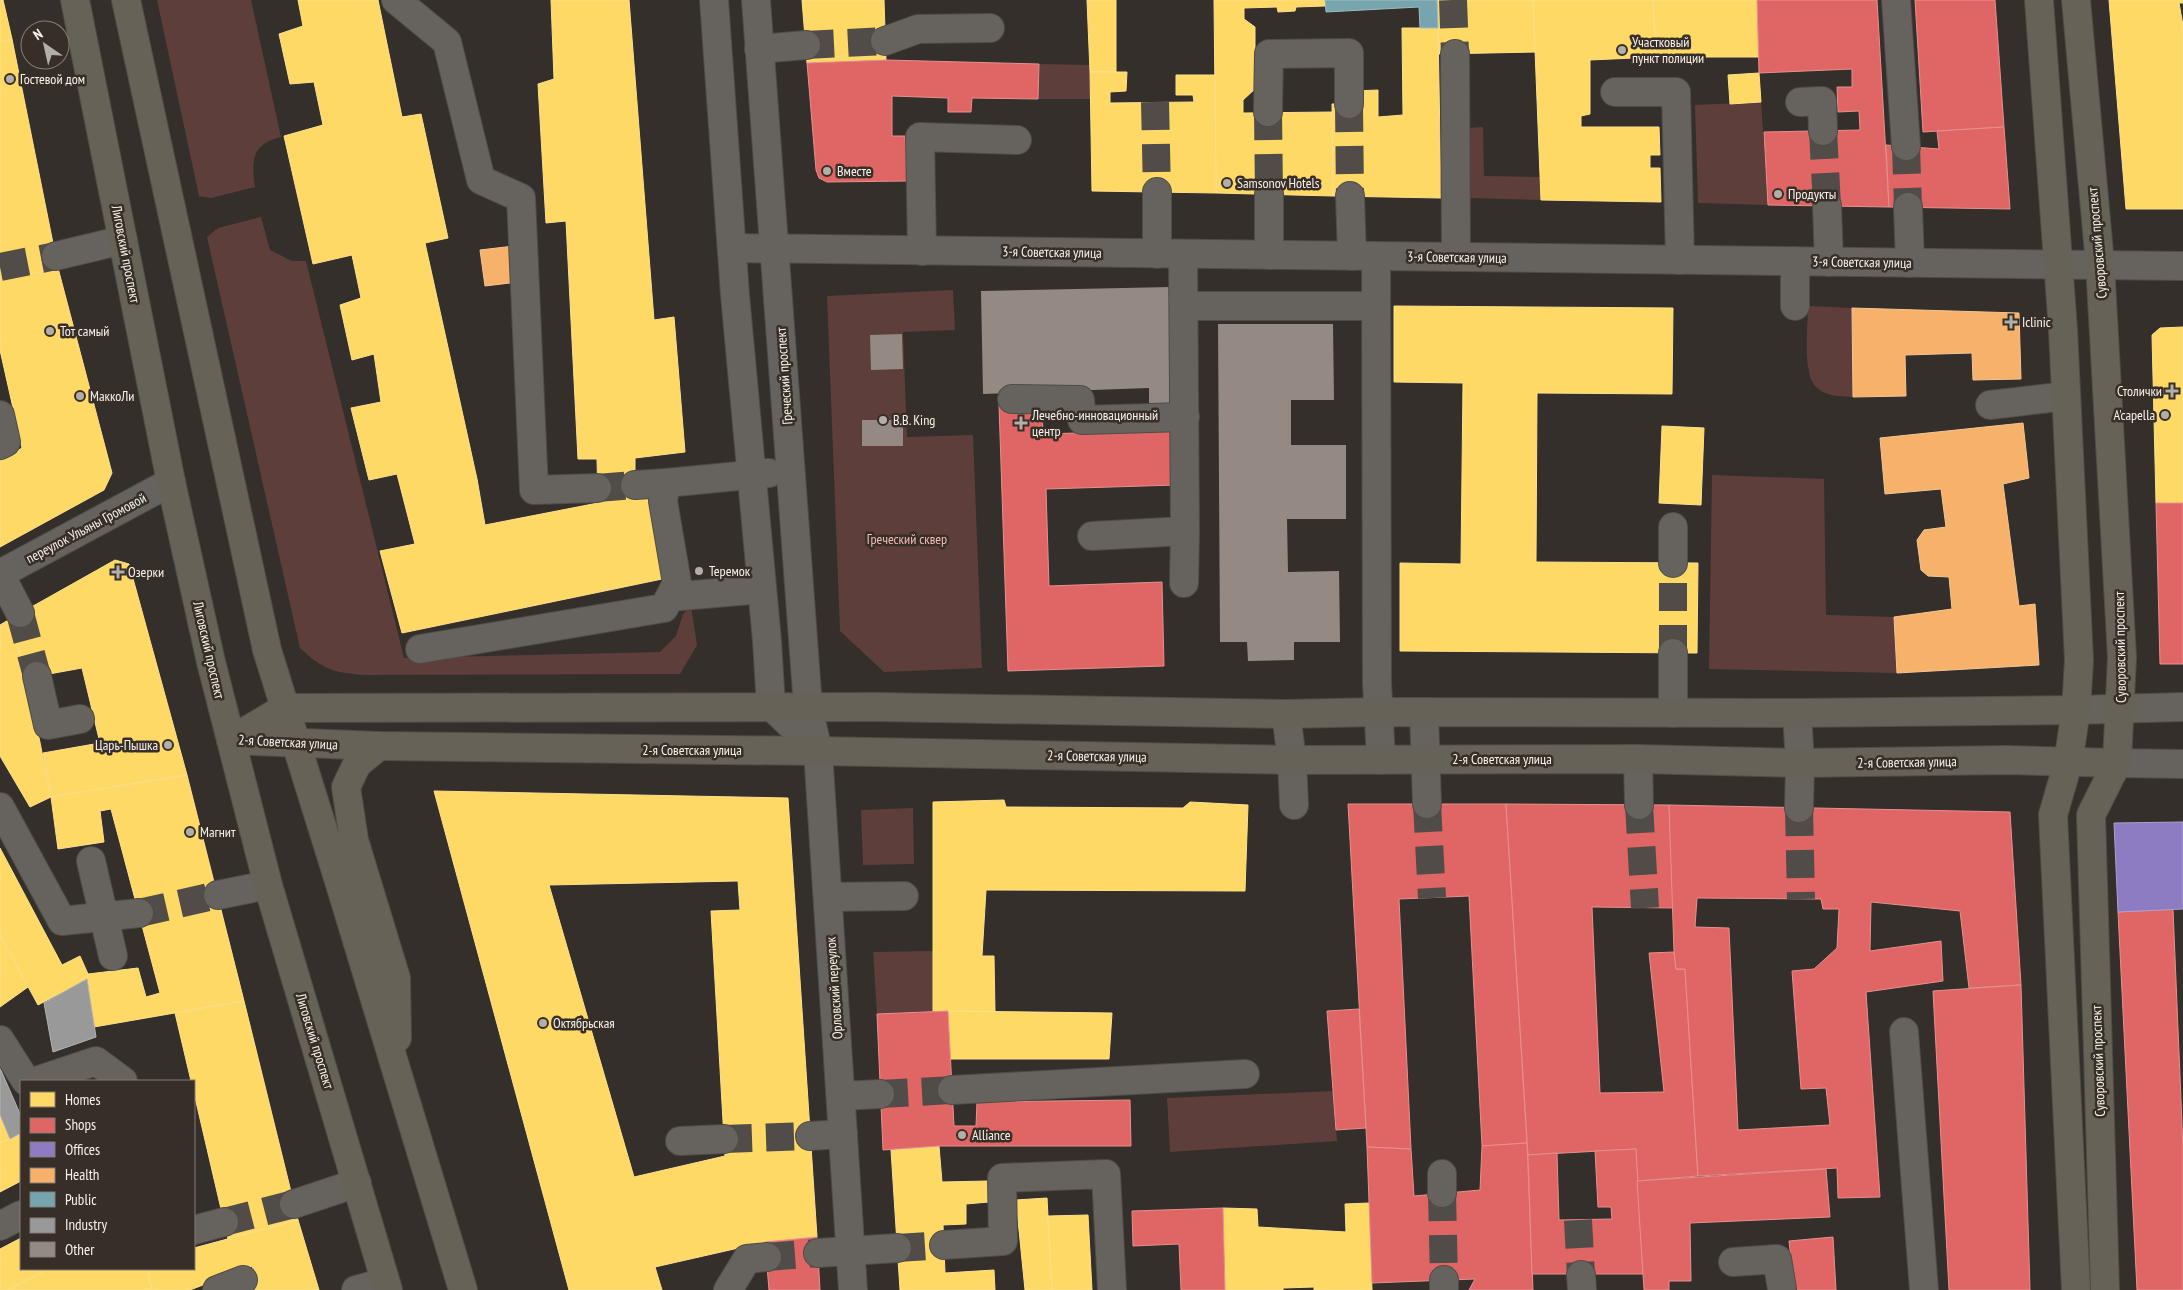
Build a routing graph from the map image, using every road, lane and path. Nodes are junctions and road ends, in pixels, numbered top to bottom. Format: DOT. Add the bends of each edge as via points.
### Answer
graph roads {
  1 [pos="75,0"];
  2 [pos="126,0"];
  3 [pos="396,0"];
  4 [pos="714,0"];
  5 [pos="756,0"];
  6 [pos="1896,0"];
  7 [pos="2039,0"];
  8 [pos="2076,0"];
  9 [pos="990,28"];
  10 [pos="885,41"];
  11 [pos="806,45"];
  12 [pos="759,48"];
  13 [pos="1455,54"];
  14 [pos="1615,92"];
  15 [pos="1800,102"];
  16 [pos="1349,104"];
  17 [pos="1268,112"];
  18 [pos="1823,132"];
  19 [pos="1017,140"];
  20 [pos="1906,146"];
  21 [pos="1157,192"];
  22 [pos="1269,194"];
  23 [pos="1350,196"];
  24 [pos="1827,206"];
  25 [pos="1908,207"];
  26 [pos="123,240"];
  27 [pos="732,248"];
  28 [pos="774,249"];
  29 [pos="922,251"];
  30 [pos="1170,254"];
  31 [pos="1269,255"];
  32 [pos="56,256"];
  33 [pos="1364,256"];
  34 [pos="1456,257"];
  35 [pos="1680,260"];
  36 [pos="1795,261"];
  37 [pos="1829,262"];
  38 [pos="1910,263"];
  39 [pos="2058,264"];
  40 [pos="2100,264"];
  41 [pos="2183,266"];
  42 [pos="1185,306"];
  43 [pos="1376,306"];
  44 [pos="1795,306"];
  45 [pos="2066,396"];
  46 [pos="1012,399"];
  47 [pos="1990,404"];
  48 [pos="0,415"];
  49 [pos="1185,417"];
  50 [pos="0,445"];
  51 [pos="791,471"];
  52 [pos="752,475"];
  53 [pos="171,482"];
  54 [pos="666,483"];
  55 [pos="634,485"];
  56 [pos="597,488"];
  57 [pos="1674,527"];
  58 [pos="1185,531"];
  59 [pos="1092,536"];
  60 [pos="1674,563"];
  61 [pos="0,574"];
  62 [pos="1184,583"];
  63 [pos="762,589"];
  64 [pos="670,597"];
  65 [pos="20,614"];
  66 [pos="420,649"];
  67 [pos="1673,653"];
  68 [pos="37,676"];
  69 [pos="771,706"];
  70 [pos="808,707"];
  71 [pos="2121,707"];
  72 [pos="2183,707"];
  73 [pos="285,708"];
  74 [pos="2076,710"];
  75 [pos="1378,712"];
  76 [pos="1424,712"];
  77 [pos="1673,713"];
  78 [pos="1797,713"];
  79 [pos="1286,714"];
  80 [pos="80,719"];
  81 [pos="231,740"];
  82 [pos="295,743"];
  83 [pos="379,746"];
  84 [pos="818,751"];
  85 [pos="1638,759"];
  86 [pos="1292,760"];
  87 [pos="1381,760"];
  88 [pos="1426,760"];
  89 [pos="1800,763"];
  90 [pos="2068,763"];
  91 [pos="2117,763"];
  92 [pos="2183,764"];
  93 [pos="1427,804"];
  94 [pos="1294,805"];
  95 [pos="1639,805"];
  96 [pos="0,807"];
  97 [pos="1799,808"];
  98 [pos="91,861"];
  99 [pos="268,885"];
  100 [pos="218,895"];
  101 [pos="904,896"];
  102 [pos="828,897"];
  103 [pos="139,913"];
  104 [pos="104,917"];
  105 [pos="113,956"];
  106 [pos="1904,1032"];
  107 [pos="0,1040"];
  108 [pos="398,1072"];
  109 [pos="1245,1074"];
  110 [pos="25,1080"];
  111 [pos="39,1080"];
  112 [pos="122,1080"];
  113 [pos="952,1090"];
  114 [pos="880,1094"];
  115 [pos="841,1096"];
  116 [pos="843,1134"];
  117 [pos="810,1136"];
  118 [pos="724,1139"];
  119 [pos="680,1141"];
  120 [pos="357,1183"];
  121 [pos="294,1204"];
  122 [pos="20,1216"];
  123 [pos="224,1222"];
  124 [pos="0,1226"];
  125 [pos="195,1230"];
  126 [pos="944,1245"];
  127 [pos="897,1248"];
  128 [pos="851,1251"];
  129 [pos="818,1253"];
  130 [pos="767,1257"];
  131 [pos="1733,1262"];
  132 [pos="243,1280"];
  133 [pos="386,1286"];
  134 [pos="218,1290"];
  135 [pos="356,1290"];
  136 [pos="463,1290"];
  137 [pos="728,1290"];
  138 [pos="853,1290"];
  139 [pos="1112,1290"];
  140 [pos="1782,1290"];
  141 [pos="1924,1290"];
  142 [pos="2076,1290"];
  143 [pos="2105,1290"];
  1 -- 26 [label="main road, Лиговский проспект"];
  2 -- 73 [label="main road" via="267,650"];
  3 -- 56 [label="street" via="447,42 480,180 521,198 534,490"];
  4 -- 27 [label="street"];
  5 -- 12 [label="street, Греческий проспект"];
  6 -- 20 [label="street"];
  7 -- 39 [label="main road"];
  8 -- 40 [label="main road, Суворовский проспект"];
  9 -- 10 [label="street" via="918,29"];
  11 -- 12 [label="street"];
  12 -- 28 [label="street, Греческий проспект"];
  13 -- 34 [label="street"];
  14 -- 35 [label="street" via="1676,92"];
  15 -- 18 [label="street" via="1822,101"];
  16 -- 17 [label="street" via="1349,53 1269,54"];
  19 -- 29 [label="street" via="920,137"];
  21 -- 30 [label="street"];
  22 -- 31 [label="street"];
  23 -- 33 [label="street"];
  24 -- 37 [label="street"];
  25 -- 38 [label="street"];
  26 -- 32 [label="street"];
  26 -- 53 [label="main road, Лиговский проспект"];
  27 -- 28 [label="street, 3-я Советская улица"];
  27 -- 52 [label="street"];
  28 -- 29 [label="street, 3-я Советская улица"];
  28 -- 51 [label="street, Греческий проспект"];
  29 -- 30 [label="street, 3-я Советская улица"];
  30 -- 31 [label="street, 3-я Советская улица"];
  30 -- 42 [label="street"];
  31 -- 33 [label="street, 3-я Советская улица"];
  33 -- 34 [label="street, 3-я Советская улица"];
  33 -- 43 [label="street"];
  34 -- 35 [label="street, 3-я Советская улица"];
  35 -- 36 [label="street, 3-я Советская улица"];
  36 -- 37 [label="street, 3-я Советская улица"];
  36 -- 44 [label="street"];
  37 -- 38 [label="street, 3-я Советская улица"];
  38 -- 39 [label="street, 3-я Советская улица"];
  39 -- 40 [label="street, 3-я Советская улица"];
  39 -- 45 [label="main road"];
  40 -- 41 [label="street, 3-я Советская улица"];
  40 -- 71 [label="main road, Суворовский проспект" via="2119,581"];
  42 -- 43 [label="street"];
  42 -- 49 [label="street"];
  43 -- 75 [label="street"];
  45 -- 47 [label="street"];
  45 -- 74 [label="main road" via="2078,660"];
  46 -- 49 [label="street" via="1080,400 1082,420"];
  48 -- 50 [label="street" via="6,442"];
  49 -- 58 [label="street"];
  51 -- 52 [label="street"];
  51 -- 70 [label="street, Греческий проспект"];
  52 -- 54 [label="street"];
  52 -- 63 [label="street"];
  53 -- 61 [label="street, переулок Ульяны Громовой"];
  53 -- 81 [label="main road, Лиговский проспект"];
  54 -- 55 [label="street"];
  54 -- 64 [label="street" via="663,501 677,583"];
  57 -- 60 [label="street"];
  58 -- 59 [label="street"];
  58 -- 62 [label="street"];
  61 -- 65 [label="street"];
  63 -- 64 [label="street"];
  63 -- 69 [label="street"];
  64 -- 66 [label="street" via="664,608"];
  67 -- 77 [label="street"];
  68 -- 80 [label="street" via="48,725"];
  69 -- 70 [label="main road"];
  69 -- 73 [label="main road"];
  69 -- 84 [label="street"];
  70 -- 79 [label="main road"];
  70 -- 84 [label="street, Греческий проспект"];
  71 -- 72 [label="street"];
  71 -- 74 [label="street"];
  71 -- 91 [label="main road, Суворовский проспект"];
  73 -- 81 [label="main road, 2-я Советская улица"];
  73 -- 82 [label="main road"];
  74 -- 78 [label="main road"];
  74 -- 90 [label="main road"];
  75 -- 76 [label="main road"];
  75 -- 79 [label="main road"];
  75 -- 87 [label="street"];
  76 -- 77 [label="main road"];
  76 -- 88 [label="street"];
  77 -- 78 [label="main road"];
  78 -- 89 [label="street"];
  79 -- 86 [label="street"];
  81 -- 82 [label="main road, 2-я Советская улица"];
  81 -- 99 [label="main road, Лиговский проспект"];
  82 -- 83 [label="main road, 2-я Советская улица"];
  82 -- 108 [label="main road"];
  83 -- 84 [label="main road, 2-я Советская улица"];
  83 -- 108 [label="main road" via="357,764 346,787 354,840 396,978"];
  84 -- 86 [label="main road, 2-я Советская улица"];
  84 -- 102 [label="street, Орловский переулок"];
  85 -- 88 [label="main road, 2-я Советская улица"];
  85 -- 89 [label="main road, 2-я Советская улица"];
  85 -- 95 [label="street"];
  86 -- 87 [label="main road, 2-я Советская улица"];
  86 -- 94 [label="street"];
  87 -- 88 [label="main road, 2-я Советская улица"];
  88 -- 93 [label="street"];
  89 -- 90 [label="main road, 2-я Советская улица" via="2008,760"];
  89 -- 97 [label="street"];
  90 -- 91 [label="main road, 2-я Советская улица"];
  90 -- 142 [label="main road" via="2053,815"];
  91 -- 92 [label="street, 2-я Советская улица"];
  91 -- 143 [label="main road, Суворовский проспект" via="2091,815"];
  96 -- 104 [label="street" via="62,921"];
  98 -- 104 [label="street"];
  99 -- 100 [label="street"];
  99 -- 120 [label="main road, Лиговский проспект"];
  101 -- 102 [label="street"];
  102 -- 115 [label="street, Орловский переулок"];
  103 -- 104 [label="street"];
  104 -- 105 [label="street"];
  106 -- 141 [label="street"];
  107 -- 110 [label="street"];
  108 -- 136 [label="main road"];
  109 -- 113 [label="street"];
  111 -- 112 [label="street" via="96,1061"];
  114 -- 115 [label="street"];
  115 -- 116 [label="street, Орловский переулок"];
  116 -- 117 [label="street"];
  116 -- 128 [label="street, Орловский переулок"];
  118 -- 119 [label="street"];
  120 -- 121 [label="street"];
  120 -- 133 [label="main road, Лиговский проспект"];
  122 -- 124 [label="street"];
  123 -- 125 [label="street"];
  126 -- 139 [label="street" via="1003,1242 1002,1178 1106,1174"];
  127 -- 128 [label="street"];
  128 -- 129 [label="street"];
  128 -- 138 [label="street, Орловский переулок"];
  130 -- 137 [label="street" via="747,1259"];
  131 -- 140 [label="street" via="1777,1259"];
  132 -- 134 [label="street"];
  133 -- 135 [label="street"];
}
